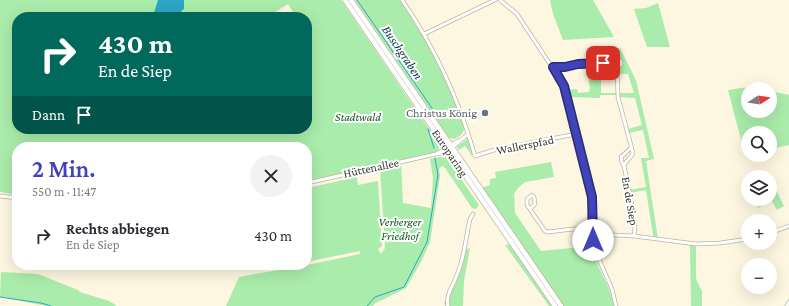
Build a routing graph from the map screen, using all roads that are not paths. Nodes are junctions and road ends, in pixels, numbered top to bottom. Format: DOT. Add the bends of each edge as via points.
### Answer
graph roads {
  1 [pos="345,0"];
  2 [pos="351,0"];
  3 [pos="402,0"];
  4 [pos="495,0"];
  5 [pos="500,0"];
  6 [pos="424,34"];
  7 [pos="553,67"];
  8 [pos="576,134"];
  9 [pos="467,135"];
  10 [pos="449,148"];
  11 [pos="631,148"];
  12 [pos="624,166"];
  13 [pos="312,182"];
  14 [pos="0,196"];
  15 [pos="12,197"];
  16 [pos="530,209"];
  17 [pos="473,214"];
  18 [pos="789,226"];
  19 [pos="593,228"];
  20 [pos="777,230"];
  21 [pos="593,234"];
  22 [pos="634,236"];
  23 [pos="741,240"];
  24 [pos="789,302"];
  25 [pos="448,306"];
  26 [pos="555,306"];
  27 [pos="561,306"];
  28 [pos="616,306"];
  29 [pos="787,306"];
  1 -- 10 [label="main road, Europaring"];
  2 -- 10 [label="main road, Europaring"];
  3 -- 6 [label="street"];
  4 -- 6 [label="street"];
  5 -- 7 [label="street" via="516,12"];
  6 -- 9 [label="street" via="455,96 466,124"];
  7 -- 8 [label="street" via="563,84"];
  7 -- 11 [label="street" via="578,64 616,65 618,97"];
  8 -- 9 [label="street, Wallerspfad" via="474,156"];
  8 -- 19 [label="street" via="592,197"];
  9 -- 10 [label="street"];
  10 -- 13 [label="street, Hüttenallee" via="442,154"];
  10 -- 26 [label="main road, Europaring"];
  10 -- 27 [label="main road, Europaring"];
  11 -- 12 [label="street, En de Siep" via="633,154"];
  11 -- 12 [label="street, En de Siep" via="621,158"];
  12 -- 22 [label="street, En de Siep" via="633,210"];
  14 -- 15 [label="street"];
  16 -- 19 [label="street" via="548,232"];
  17 -- 25 [label="street" via="460,266 448,296"];
  18 -- 20 [label="street"];
  19 -- 21 [label="street"];
  21 -- 22 [label="street"];
  21 -- 28 [label="street" via="595,251 612,289"];
  22 -- 23 [label="street" via="701,244"];
  24 -- 29 [label="street"];
}
